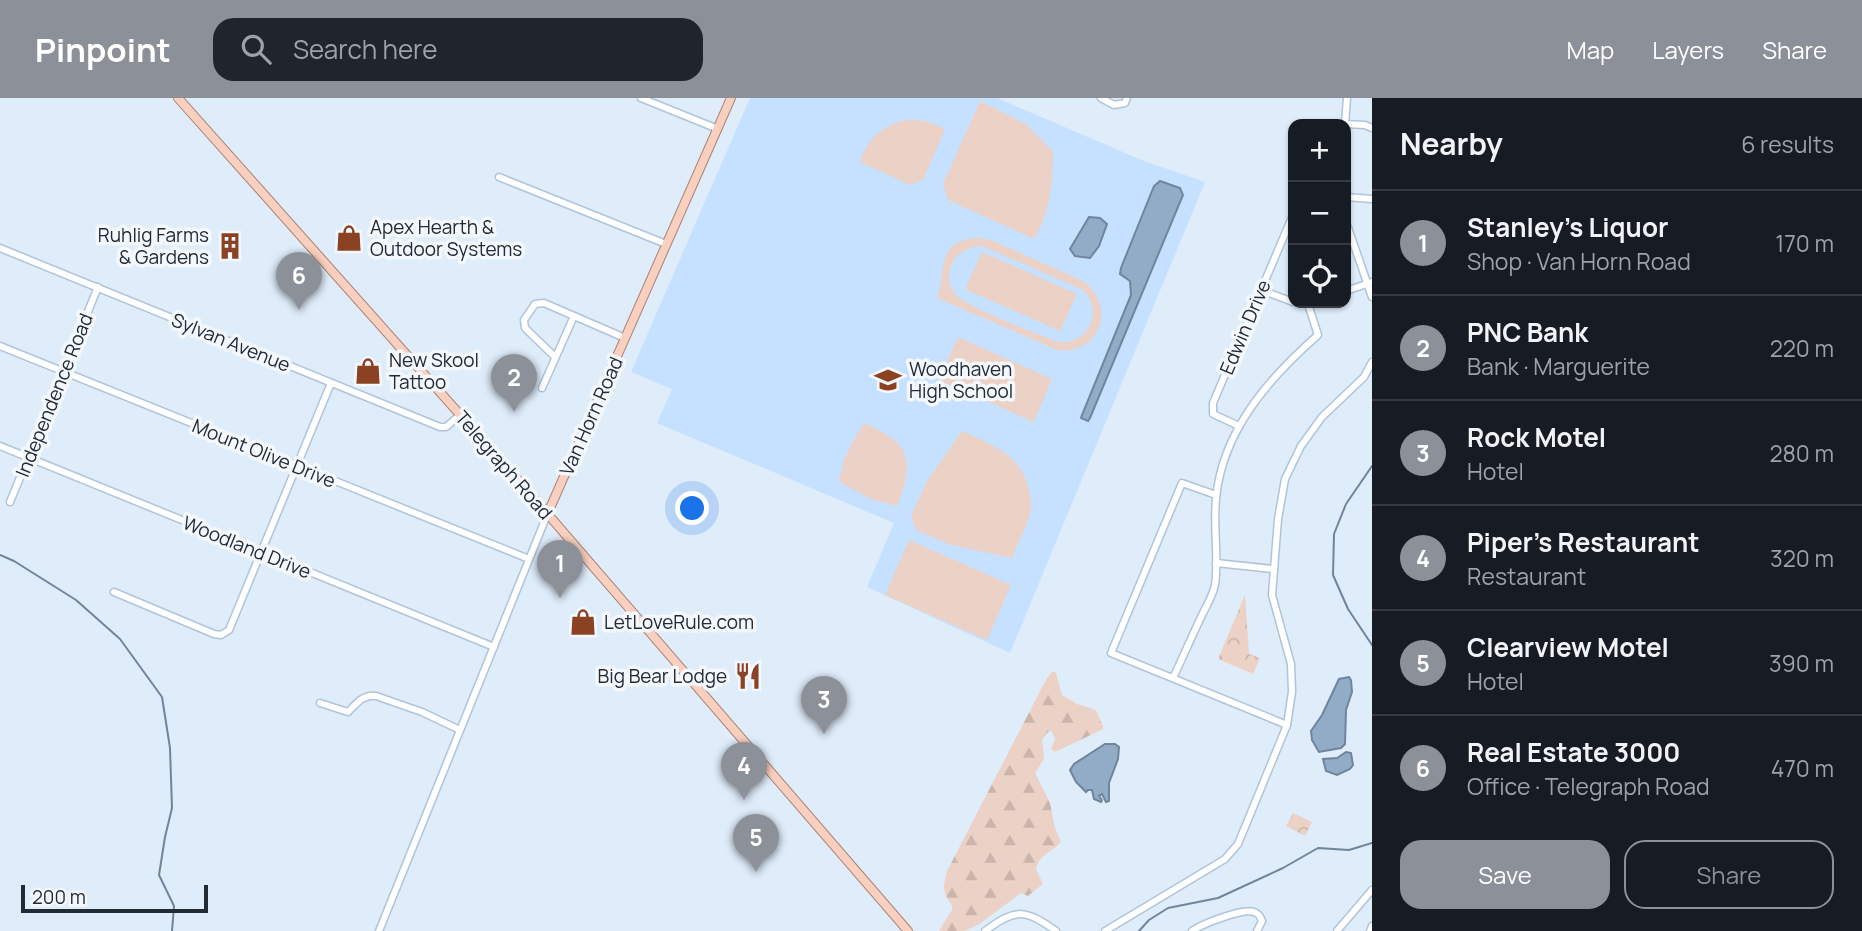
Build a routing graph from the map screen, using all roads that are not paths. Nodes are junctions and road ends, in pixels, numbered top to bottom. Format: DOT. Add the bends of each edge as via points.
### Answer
graph roads {
  1 [pos="178,98"];
  2 [pos="641,98"];
  3 [pos="731,98"];
  4 [pos="1101,98"];
  5 [pos="1127,98"];
  6 [pos="1347,98"];
  7 [pos="1345,119"];
  8 [pos="1351,125"];
  9 [pos="1372,128"];
  10 [pos="718,129"];
  11 [pos="499,177"];
  12 [pos="1351,197"];
  13 [pos="1372,199"];
  14 [pos="1288,227"];
  15 [pos="1351,235"];
  16 [pos="666,244"];
  17 [pos="0,248"];
  18 [pos="1370,283"];
  19 [pos="98,287"];
  20 [pos="1351,289"];
  21 [pos="1261,290"];
  22 [pos="1372,297"];
  23 [pos="1288,300"];
  24 [pos="1311,308"];
  25 [pos="574,316"];
  26 [pos="625,338"];
  27 [pos="0,346"];
  28 [pos="555,357"];
  29 [pos="1372,362"];
  30 [pos="63,372"];
  31 [pos="331,383"];
  32 [pos="542,388"];
  33 [pos="460,415"];
  34 [pos="1239,426"];
  35 [pos="0,446"];
  36 [pos="29,458"];
  37 [pos="297,466"];
  38 [pos="1216,495"];
  39 [pos="10,502"];
  40 [pos="548,515"];
  41 [pos="262,552"];
  42 [pos="529,559"];
  43 [pos="1216,563"];
  44 [pos="1273,569"];
  45 [pos="114,592"];
  46 [pos="494,647"];
  47 [pos="1173,678"];
  48 [pos="320,703"];
  49 [pos="1287,725"];
  50 [pos="460,730"];
  51 [pos="1370,896"];
  52 [pos="379,931"];
  53 [pos="908,931"];
  54 [pos="985,931"];
  55 [pos="1056,931"];
  56 [pos="1105,931"];
  57 [pos="1192,931"];
  58 [pos="1257,931"];
  59 [pos="1337,931"];
  1 -- 33 [label="main road, Telegraph Road"];
  2 -- 10 [label="street"];
  3 -- 10 [label="main road, Van Horn Road"];
  4 -- 5 [label="street" via="1114,105"];
  6 -- 7 [label="street"];
  8 -- 9 [label="street"];
  10 -- 16 [label="main road, Van Horn Road"];
  11 -- 16 [label="street"];
  12 -- 13 [label="street"];
  14 -- 21 [label="street, Edwin Drive"];
  15 -- 18 [label="street"];
  16 -- 26 [label="main road, Van Horn Road"];
  17 -- 19 [label="street, Sylvan Avenue"];
  18 -- 20 [label="street"];
  18 -- 22 [label="street"];
  19 -- 30 [label="street, Independence Road"];
  19 -- 31 [label="street, Sylvan Avenue"];
  21 -- 23 [label="street"];
  21 -- 34 [label="street, Edwin Drive" via="1213,403 1213,414"];
  24 -- 34 [label="street" via="1318,335 1289,360"];
  25 -- 26 [label="street"];
  25 -- 28 [label="street"];
  25 -- 28 [label="street" via="538,303 524,320 526,329"];
  26 -- 40 [label="main road, Van Horn Road"];
  27 -- 30 [label="street, Mount Olive Drive"];
  28 -- 32 [label="street"];
  29 -- 44 [label="street" via="1364,377 1322,417 1285,479"];
  30 -- 36 [label="street, Independence Road"];
  30 -- 37 [label="street, Mount Olive Drive"];
  31 -- 33 [label="street, Sylvan Avenue" via="440,427"];
  31 -- 37 [label="street"];
  33 -- 40 [label="main road, Telegraph Road"];
  34 -- 38 [label="street"];
  35 -- 36 [label="street, Woodland Drive"];
  36 -- 39 [label="street, Independence Road"];
  36 -- 41 [label="street, Woodland Drive"];
  37 -- 41 [label="street"];
  37 -- 42 [label="street, Mount Olive Drive"];
  38 -- 43 [label="street"];
  38 -- 47 [label="street" via="1182,484 1111,653"];
  40 -- 42 [label="street, Van Horn Road"];
  40 -- 53 [label="main road, Telegraph Road"];
  41 -- 45 [label="street" via="226,633 214,634"];
  41 -- 46 [label="street, Woodland Drive"];
  42 -- 46 [label="street, Van Horn Road"];
  43 -- 44 [label="street"];
  43 -- 47 [label="street" via="1215,588"];
  44 -- 49 [label="street" via="1272,595 1291,664"];
  46 -- 50 [label="street, Van Horn Road"];
  47 -- 49 [label="street"];
  48 -- 50 [label="street" via="348,712 363,698 376,696"];
  49 -- 56 [label="street" via="1234,851"];
  50 -- 52 [label="street, Van Horn Road"];
  51 -- 59 [label="street"];
  54 -- 55 [label="street" via="1002,918 1019,913"];
  57 -- 58 [label="street" via="1239,912 1260,916"];
}
